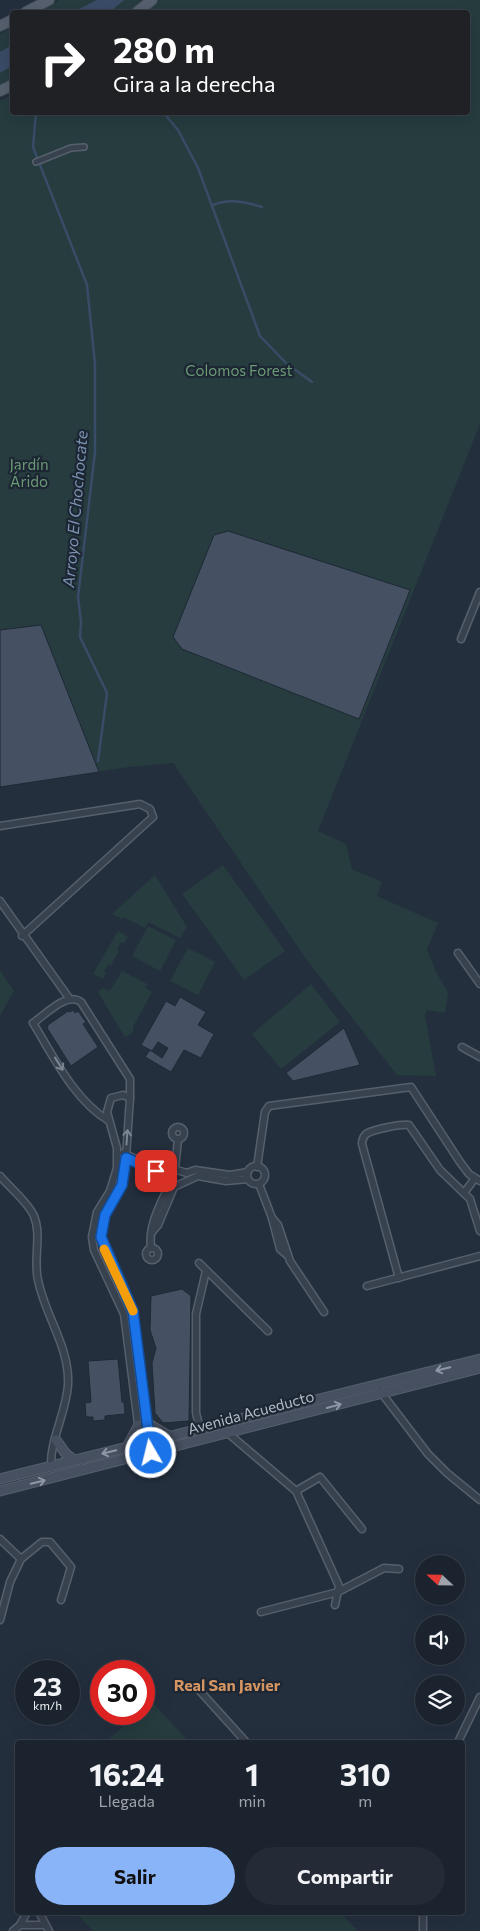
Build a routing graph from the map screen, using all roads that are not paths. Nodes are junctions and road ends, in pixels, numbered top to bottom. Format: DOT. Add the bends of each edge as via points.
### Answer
graph roads {
  1 [pos="49,0"];
  2 [pos="152,0"];
  3 [pos="30,10"];
  4 [pos="140,10"];
  5 [pos="84,147"];
  6 [pos="36,162"];
  7 [pos="480,592"];
  8 [pos="462,639"];
  9 [pos="0,826"];
  10 [pos="0,901"];
  11 [pos="22,936"];
  12 [pos="458,953"];
  13 [pos="480,984"];
  14 [pos="69,998"];
  15 [pos="462,1047"];
  16 [pos="480,1057"];
  17 [pos="130,1098"];
  18 [pos="109,1121"];
  19 [pos="178,1139"];
  20 [pos="117,1154"];
  21 [pos="126,1156"];
  22 [pos="257,1167"];
  23 [pos="175,1169"];
  24 [pos="167,1174"];
  25 [pos="248,1175"];
  26 [pos="0,1176"];
  27 [pos="478,1180"];
  28 [pos="259,1184"];
  29 [pos="171,1186"];
  30 [pos="464,1193"];
  31 [pos="480,1231"];
  32 [pos="151,1248"];
  33 [pos="480,1256"];
  34 [pos="199,1263"];
  35 [pos="112,1265"];
  36 [pos="104,1270"];
  37 [pos="206,1271"];
  38 [pos="399,1278"];
  39 [pos="367,1286"];
  40 [pos="324,1312"];
  41 [pos="268,1331"];
  42 [pos="138,1343"];
  43 [pos="129,1344"];
  44 [pos="480,1359"];
  45 [pos="480,1368"];
  46 [pos="379,1390"];
  47 [pos="143,1424"];
  48 [pos="214,1425"];
  49 [pos="200,1429"];
  50 [pos="229,1434"];
  51 [pos="169,1436"];
  52 [pos="216,1437"];
  53 [pos="56,1440"];
  54 [pos="145,1442"];
  55 [pos="127,1447"];
  56 [pos="147,1454"];
  57 [pos="74,1460"];
  58 [pos="51,1466"];
  59 [pos="0,1479"];
  60 [pos="0,1491"];
  61 [pos="296,1491"];
  62 [pos="480,1500"];
  63 [pos="362,1529"];
  64 [pos="0,1539"];
  65 [pos="20,1559"];
  66 [pos="399,1569"];
  67 [pos="338,1592"];
  68 [pos="61,1600"];
  69 [pos="335,1605"];
  70 [pos="261,1612"];
  71 [pos="0,1620"];
  72 [pos="199,1690"];
  73 [pos="480,1697"];
  74 [pos="244,1740"];
  75 [pos="459,1740"];
  76 [pos="25,1915"];
  77 [pos="40,1915"];
  78 [pos="423,1915"];
  79 [pos="20,1925"];
  80 [pos="44,1925"];
  81 [pos="13,1931"];
  82 [pos="49,1931"];
  83 [pos="423,1931"];
  1 -- 3 [label="main road"];
  2 -- 4 [label="main road"];
  5 -- 6 [label="street" via="71,148"];
  7 -- 8 [label="street"];
  9 -- 11 [label="street" via="140,804 150,809 153,817"];
  10 -- 11 [label="street"];
  11 -- 14 [label="street"];
  12 -- 13 [label="street"];
  14 -- 17 [label="street" via="81,1002 130,1079"];
  14 -- 18 [label="street, one-way" via="33,1023 73,1087 98,1115"];
  15 -- 16 [label="street"];
  17 -- 18 [label="street" via="123,1095 110,1098"];
  21 -- 17 [label="street, one-way"];
  18 -- 20 [label="street"];
  19 -- 23 [label="street"];
  20 -- 21 [label="street"];
  20 -- 36 [label="street" via="114,1182 92,1226 94,1250"];
  21 -- 24 [label="street"];
  21 -- 35 [label="street" via="122,1185 105,1215 102,1228 104,1247"];
  22 -- 25 [label="street"];
  22 -- 27 [label="street" via="265,1112 269,1106 412,1087 460,1162"];
  22 -- 28 [label="street" via="264,1175"];
  23 -- 24 [label="street"];
  23 -- 25 [label="street" via="187,1174 195,1170"];
  24 -- 29 [label="street"];
  25 -- 28 [label="street" via="254,1184"];
  25 -- 29 [label="street" via="226,1181 198,1176"];
  26 -- 53 [label="street" via="33,1214 38,1228 37,1279 67,1364 65,1406"];
  27 -- 30 [label="street"];
  28 -- 40 [label="street" via="280,1249"];
  29 -- 32 [label="street" via="158,1225 152,1232"];
  30 -- 31 [label="street" via="470,1199"];
  30 -- 38 [label="street" via="440,1170 409,1125 367,1133 362,1138"];
  33 -- 38 [label="street"];
  34 -- 37 [label="street"];
  35 -- 36 [label="street"];
  35 -- 42 [label="street" via="133,1311"];
  36 -- 43 [label="street" via="124,1314"];
  37 -- 41 [label="street"];
  37 -- 49 [label="street" via="196,1314 196,1412"];
  38 -- 39 [label="street"];
  42 -- 43 [label="street"];
  42 -- 47 [label="street"];
  43 -- 47 [label="street"];
  44 -- 46 [label="main road, Avenida Acueducto, one-way"];
  45 -- 46 [label="main road, Avenida Acueducto"];
  46 -- 48 [label="main road, Avenida Acueducto"];
  50 -- 46 [label="main road, Avenida Acueducto, one-way"];
  46 -- 62 [label="street" via="428,1454"];
  47 -- 51 [label="main road"];
  47 -- 54 [label="street"];
  47 -- 55 [label="main road"];
  48 -- 49 [label="main road, Avenida Acueducto"];
  48 -- 52 [label="main road"];
  49 -- 51 [label="main road, Avenida Acueducto"];
  50 -- 52 [label="main road, Avenida Acueducto"];
  50 -- 61 [label="street"];
  51 -- 54 [label="main road, Avenida Acueducto"];
  52 -- 56 [label="main road, Avenida Acueducto"];
  53 -- 57 [label="main road"];
  53 -- 58 [label="street" via="50,1455"];
  54 -- 55 [label="main road, Avenida Acueducto"];
  54 -- 56 [label="street"];
  55 -- 57 [label="main road, Avenida Acueducto, one-way"];
  60 -- 56 [label="main road, Avenida Acueducto, one-way"];
  57 -- 58 [label="main road, Avenida Acueducto"];
  58 -- 59 [label="main road, Avenida Acueducto"];
  61 -- 63 [label="street" via="320,1477"];
  61 -- 67 [label="street" via="339,1586"];
  64 -- 65 [label="street"];
  65 -- 68 [label="street" via="42,1542 53,1545 71,1567"];
  65 -- 71 [label="street"];
  66 -- 67 [label="street" via="384,1568"];
  67 -- 69 [label="street"];
  67 -- 70 [label="street"];
  72 -- 74 [label="street"];
  73 -- 75 [label="street"];
  76 -- 79 [label="street"];
  77 -- 80 [label="street"];
  78 -- 83 [label="street"];
  79 -- 80 [label="street"];
  79 -- 81 [label="street"];
  80 -- 82 [label="street"];
}
